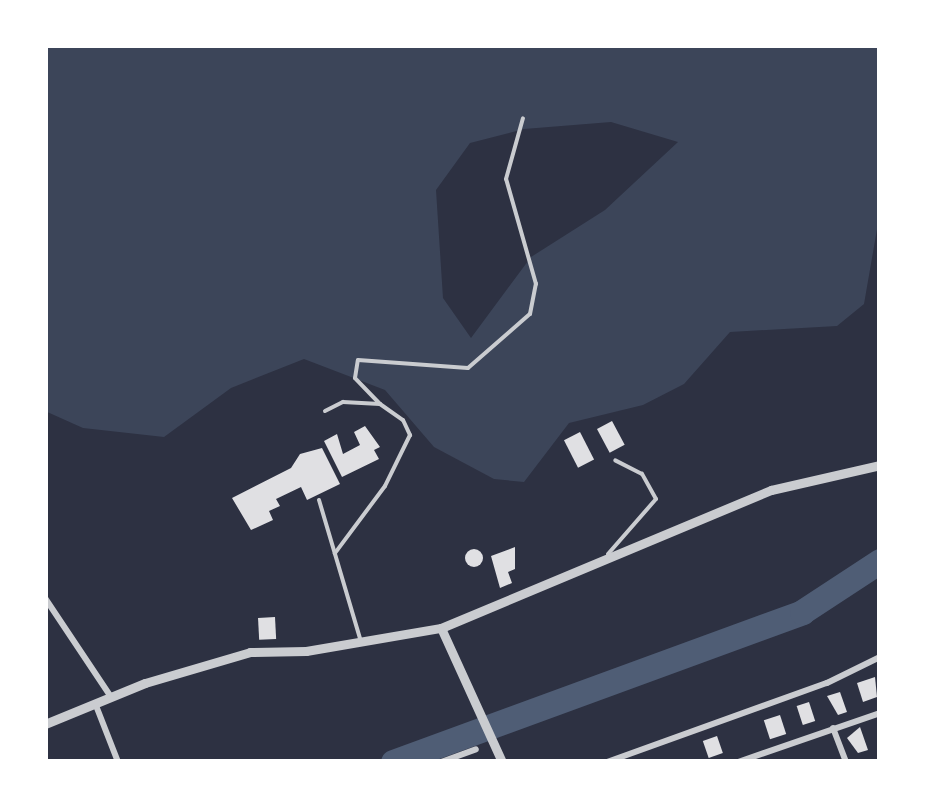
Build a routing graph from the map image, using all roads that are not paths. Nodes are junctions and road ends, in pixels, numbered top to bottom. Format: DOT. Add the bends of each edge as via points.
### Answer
graph roads {
  1 [pos="524,118"];
  2 [pos="380,404"];
  3 [pos="326,411"];
  4 [pos="614,460"];
  5 [pos="880,465"];
  6 [pos="319,500"];
  7 [pos="335,553"];
  8 [pos="608,554"];
  9 [pos="45,598"];
  10 [pos="441,628"];
  11 [pos="361,642"];
  12 [pos="880,656"];
  13 [pos="111,696"];
  14 [pos="95,703"];
  15 [pos="880,713"];
  16 [pos="45,724"];
  17 [pos="833,728"];
  18 [pos="476,750"];
  19 [pos="118,762"];
  20 [pos="441,762"];
  21 [pos="502,762"];
  22 [pos="607,762"];
  23 [pos="738,762"];
  24 [pos="846,762"];
  1 -- 2 [label="lane" via="506,179 536,284 530,314 468,368 358,360 355,378"];
  2 -- 3 [label="lane" via="344,402"];
  2 -- 7 [label="lane" via="409,428 406,451"];
  4 -- 8 [label="lane" via="642,474 656,499"];
  5 -- 8 [label="street" via="771,490"];
  6 -- 7 [label="lane"];
  7 -- 11 [label="lane"];
  8 -- 10 [label="street"];
  9 -- 13 [label="street"];
  10 -- 11 [label="street"];
  10 -- 21 [label="street"];
  11 -- 13 [label="street" via="250,652"];
  12 -- 22 [label="street" via="827,683"];
  13 -- 14 [label="street"];
  14 -- 16 [label="street"];
  14 -- 19 [label="street"];
  15 -- 17 [label="street"];
  17 -- 23 [label="street"];
  17 -- 24 [label="street"];
  18 -- 20 [label="street"];
}
